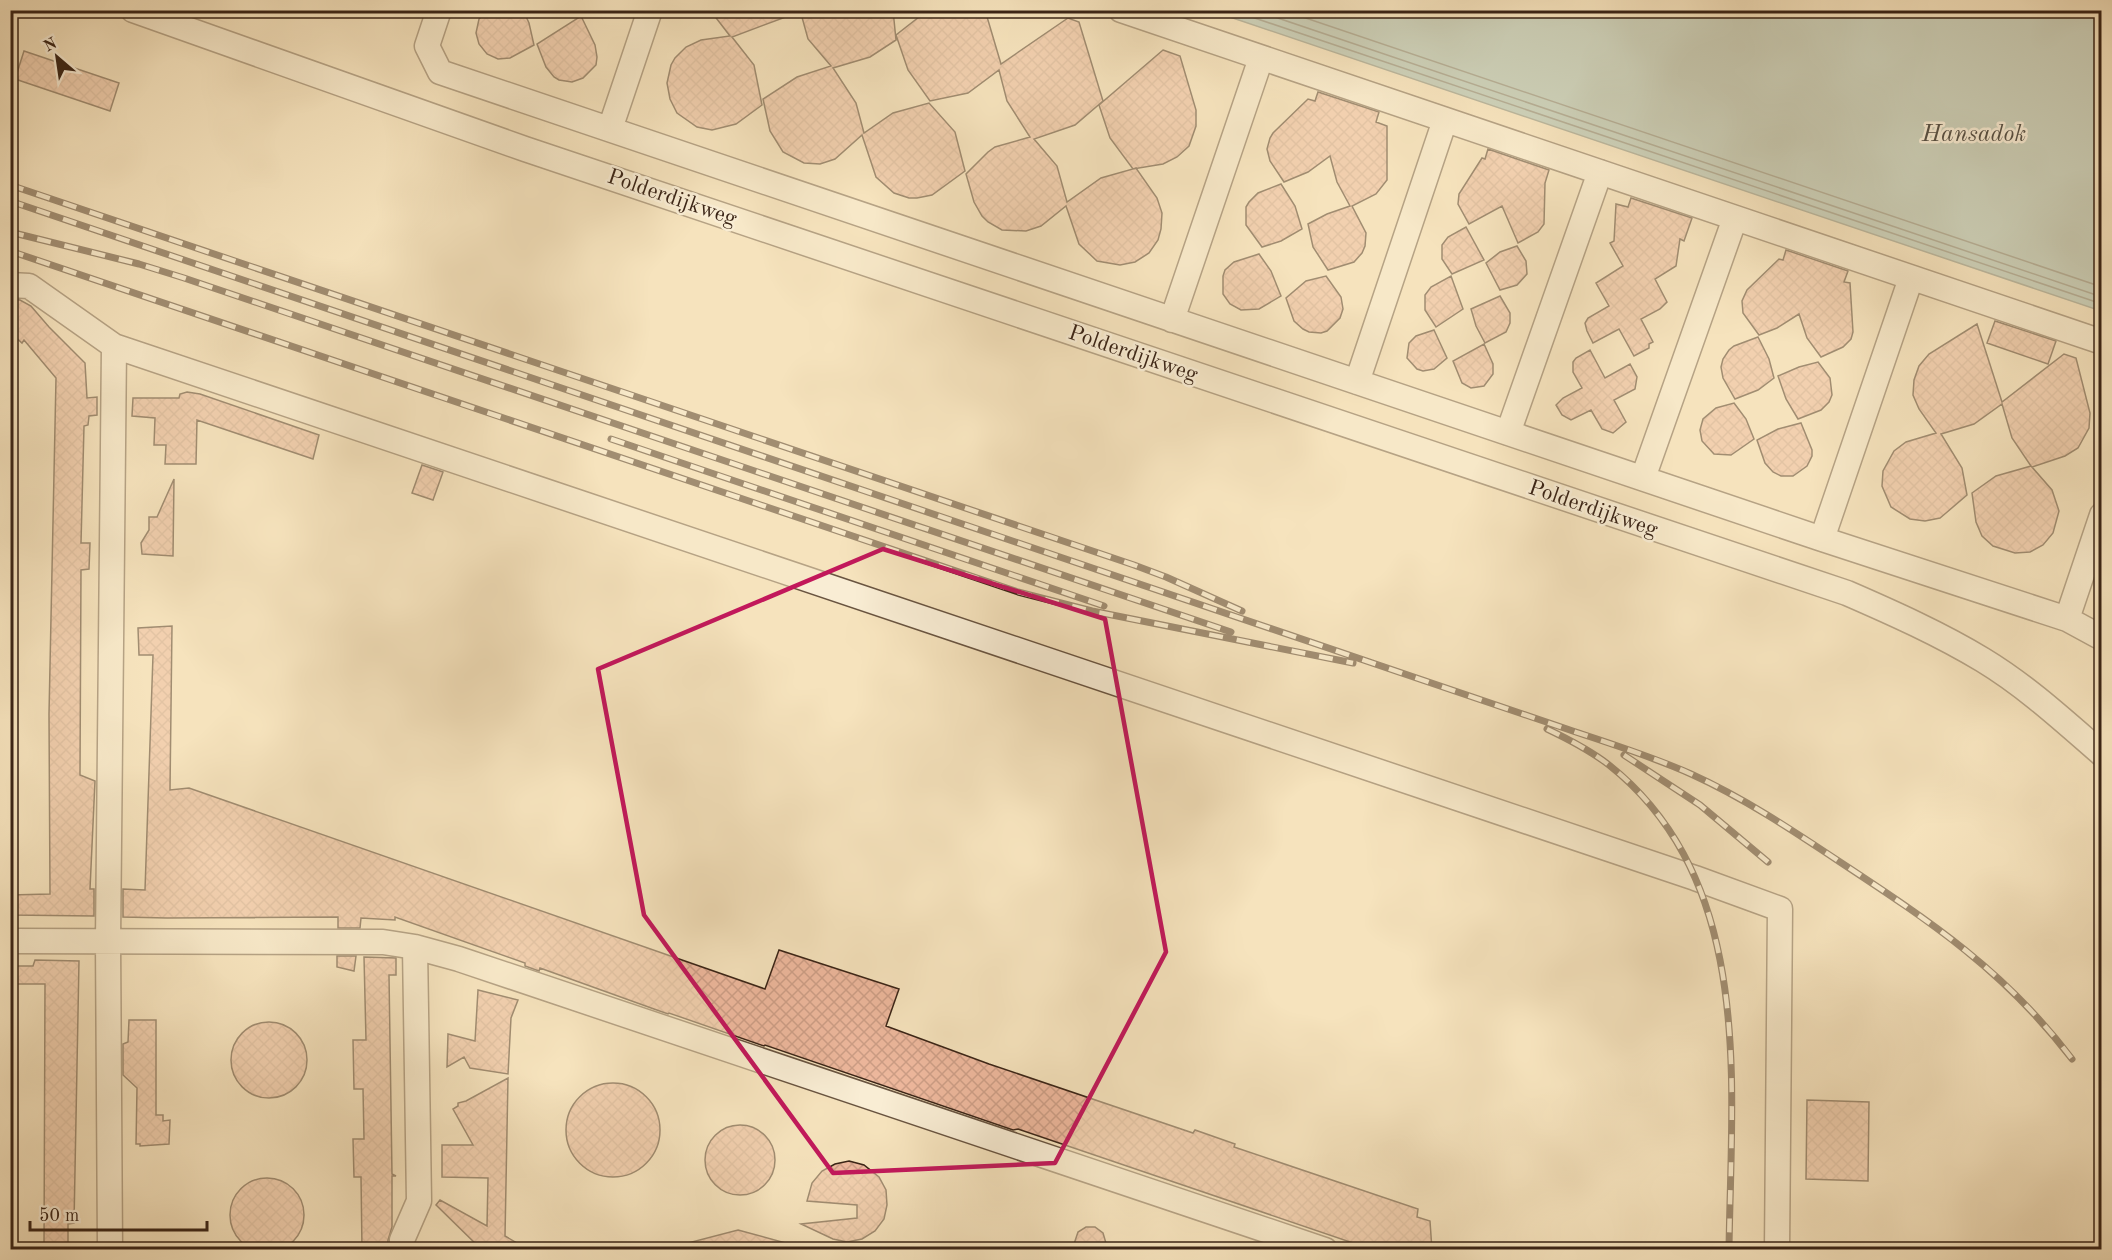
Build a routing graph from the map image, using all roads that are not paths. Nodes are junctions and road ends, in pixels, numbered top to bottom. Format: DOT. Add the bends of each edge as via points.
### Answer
graph roads {
  1 [pos="134,10"];
  2 [pos="440,10"];
  3 [pos="650,10"];
  4 [pos="1121,10"];
  5 [pos="1261,58"];
  6 [pos="1445,120"];
  7 [pos="610,129"];
  8 [pos="1600,172"];
  9 [pos="1735,218"];
  10 [pos="1911,278"];
  11 [pos="10,285"];
  12 [pos="1172,320"];
  13 [pos="2102,342"];
  14 [pos="114,346"];
  15 [pos="1357,382"];
  16 [pos="1508,433"];
  17 [pos="1643,478"];
  18 [pos="2102,515"];
  19 [pos="1822,539"];
  20 [pos="2067,619"];
  21 [pos="2102,638"];
  22 [pos="2102,754"];
  23 [pos="10,941"];
  24 [pos="108,941"];
  25 [pos="415,947"];
  26 [pos="110,1250"];
  27 [pos="402,1250"];
  28 [pos="1325,1250"];
  29 [pos="1778,1250"];
  1 -- 22 [label="street, Polderdijkweg" via="525,149 1847,593 1984,660 2045,704"];
  2 -- 7 [label="street" via="427,46 440,72"];
  3 -- 7 [label="street"];
  4 -- 5 [label="street"];
  5 -- 6 [label="street"];
  5 -- 12 [label="street"];
  6 -- 8 [label="street"];
  6 -- 15 [label="street"];
  7 -- 12 [label="street"];
  8 -- 9 [label="street"];
  8 -- 16 [label="street"];
  9 -- 10 [label="street"];
  9 -- 17 [label="street"];
  10 -- 13 [label="street"];
  10 -- 19 [label="street"];
  11 -- 14 [label="street" via="29,286"];
  12 -- 15 [label="street"];
  14 -- 24 [label="street"];
  14 -- 29 [label="street" via="1780,909"];
  15 -- 16 [label="street"];
  16 -- 17 [label="street"];
  17 -- 19 [label="street"];
  18 -- 20 [label="street"];
  19 -- 20 [label="street"];
  20 -- 21 [label="street"];
  23 -- 24 [label="street"];
  24 -- 25 [label="street" via="382,942"];
  24 -- 26 [label="street"];
  25 -- 27 [label="street" via="419,1201 402,1240"];
  25 -- 28 [label="street"];
}
